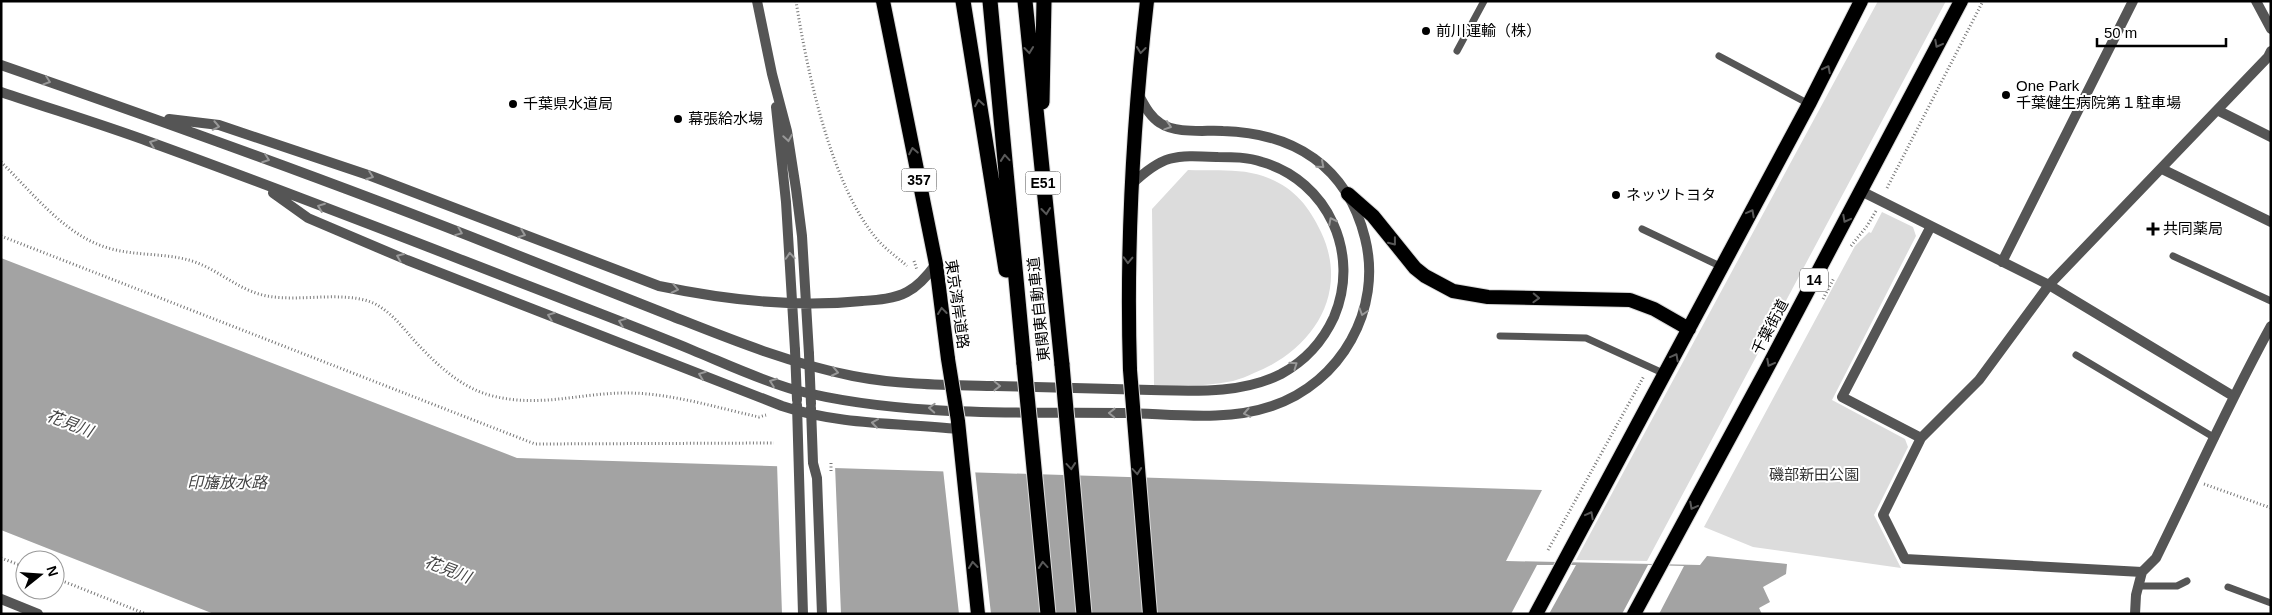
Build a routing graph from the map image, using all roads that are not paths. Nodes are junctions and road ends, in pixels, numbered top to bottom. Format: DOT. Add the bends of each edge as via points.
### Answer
graph roads {
  1 [pos="757,1"];
  2 [pos="883,1"];
  3 [pos="963,1"];
  4 [pos="990,1"];
  5 [pos="1025,1"];
  6 [pos="1044,1"];
  7 [pos="1147,1"];
  8 [pos="1484,1"];
  9 [pos="1861,1"];
  10 [pos="1961,1"];
  11 [pos="2133,1"];
  12 [pos="2256,1"];
  13 [pos="2271,29"];
  14 [pos="1457,51"];
  15 [pos="1719,56"];
  16 [pos="2270,56"];
  17 [pos="1,65"];
  18 [pos="772,74"];
  19 [pos="1136,91"];
  20 [pos="1,92"];
  21 [pos="1809,104"];
  22 [pos="2219,111"];
  23 [pos="150,116"];
  24 [pos="1037,125"];
  25 [pos="2271,137"];
  26 [pos="2162,169"];
  27 [pos="262,185"];
  28 [pos="1131,185"];
  29 [pos="1861,191"];
  30 [pos="1348,194"];
  31 [pos="2271,222"];
  32 [pos="1931,226"];
  33 [pos="1642,229"];
  34 [pos="2173,256"];
  35 [pos="2002,262"];
  36 [pos="936,264"];
  37 [pos="1722,267"];
  38 [pos="2049,285"];
  39 [pos="2271,301"];
  40 [pos="794,305"];
  41 [pos="1018,305"];
  42 [pos="807,306"];
  43 [pos="2271,326"];
  44 [pos="1689,329"];
  45 [pos="1500,336"];
  46 [pos="2076,356"];
  47 [pos="1666,374"];
  48 [pos="2233,396"];
  49 [pos="797,411"];
  50 [pos="811,414"];
  51 [pos="959,429"];
  52 [pos="1921,438"];
  53 [pos="2215,438"];
  54 [pos="2142,572"];
  55 [pos="2187,582"];
  56 [pos="2138,586"];
  57 [pos="2228,587"];
  58 [pos="1,599"];
  59 [pos="2271,604"];
  60 [pos="38,614"];
  61 [pos="803,614"];
  62 [pos="822,614"];
  63 [pos="978,614"];
  64 [pos="1048,614"];
  65 [pos="1084,614"];
  66 [pos="1150,614"];
  67 [pos="1536,614"];
  68 [pos="1634,614"];
  69 [pos="2134,614"];
  1 -- 18 [label="street"];
  36 -- 2 [label="highway, 東京湾岸道路 / 357, one-way"];
  41 -- 3 [label="highway, one-way" via="1005,266"];
  41 -- 4 [label="highway, 東関東自動車道 / E51, one-way"];
  5 -- 24 [label="highway, 東関東自動車道 / E51, one-way"];
  6 -- 24 [label="highway" via="1043,97"];
  7 -- 19 [label="highway, one-way"];
  8 -- 14 [label="lane"];
  21 -- 9 [label="highway, one-way"];
  10 -- 29 [label="highway, 千葉街道 / 14, one-way"];
  11 -- 35 [label="street"];
  12 -- 13 [label="street"];
  15 -- 21 [label="lane"];
  16 -- 22 [label="street"];
  17 -- 23 [label="street, one-way"];
  40 -- 18 [label="street, one-way"];
  18 -- 42 [label="street, one-way" via="795,179"];
  19 -- 28 [label="highway"];
  19 -- 30 [label="street, one-way" via="1148,111 1162,125 1252,132 1279,139 1320,163"];
  27 -- 20 [label="street, one-way" via="149,141"];
  37 -- 21 [label="highway, one-way"];
  22 -- 25 [label="street"];
  22 -- 26 [label="street"];
  23 -- 28 [label="street, one-way" via="374,198 771,356 858,377 929,385 1226,390 1280,374 1297,364 1320,341 1339,302 1344,264 1331,219 1304,185 1261,161 1186,156 1153,165"];
  23 -- 40 [label="street, one-way" via="220,126 371,176 659,286 695,294"];
  24 -- 65 [label="highway, 東関東自動車道 / E51, one-way, bridge"];
  26 -- 31 [label="street"];
  26 -- 38 [label="street"];
  30 -- 27 [label="street, one-way" via="1357,211 1366,243 1370,275 1363,313 1346,349 1325,374 1280,404 1238,414 1204,415 923,408 852,401 789,388"];
  49 -- 27 [label="street, one-way" via="407,260 308,218"];
  28 -- 66 [label="highway, one-way, bridge" via="1127,289 1130,370"];
  29 -- 32 [label="street"];
  29 -- 68 [label="highway, 千葉街道 / 14, one-way"];
  30 -- 44 [label="highway, one-way" via="1373,216 1415,268 1453,291 1488,296 1630,300 1654,309"];
  32 -- 35 [label="street"];
  32 -- 52 [label="street" via="1842,397"];
  33 -- 37 [label="lane"];
  34 -- 39 [label="lane"];
  35 -- 38 [label="street"];
  36 -- 42 [label="street" via="925,279 906,293 883,299"];
  51 -- 36 [label="highway, 東京湾岸道路 / 357, one-way, bridge"];
  37 -- 44 [label="highway"];
  38 -- 48 [label="street"];
  38 -- 52 [label="street" via="1979,380"];
  40 -- 42 [label="street"];
  40 -- 49 [label="street, bridge"];
  64 -- 41 [label="highway, 東関東自動車道 / E51, one-way, bridge"];
  42 -- 50 [label="street, bridge"];
  43 -- 48 [label="street"];
  47 -- 44 [label="highway, one-way"];
  45 -- 47 [label="lane" via="1586,338"];
  46 -- 53 [label="lane"];
  67 -- 47 [label="highway, one-way"];
  48 -- 53 [label="street"];
  49 -- 50 [label="street"];
  49 -- 61 [label="street"];
  51 -- 50 [label="street, one-way"];
  50 -- 62 [label="street"];
  63 -- 51 [label="highway, 東京湾岸道路 / 357, one-way"];
  52 -- 54 [label="street" via="1883,515 1905,559"];
  53 -- 54 [label="street" via="2156,558"];
  54 -- 56 [label="street"];
  55 -- 56 [label="lane" via="2177,586"];
  56 -- 69 [label="street"];
  57 -- 59 [label="lane"];
  58 -- 60 [label="street"];
}
